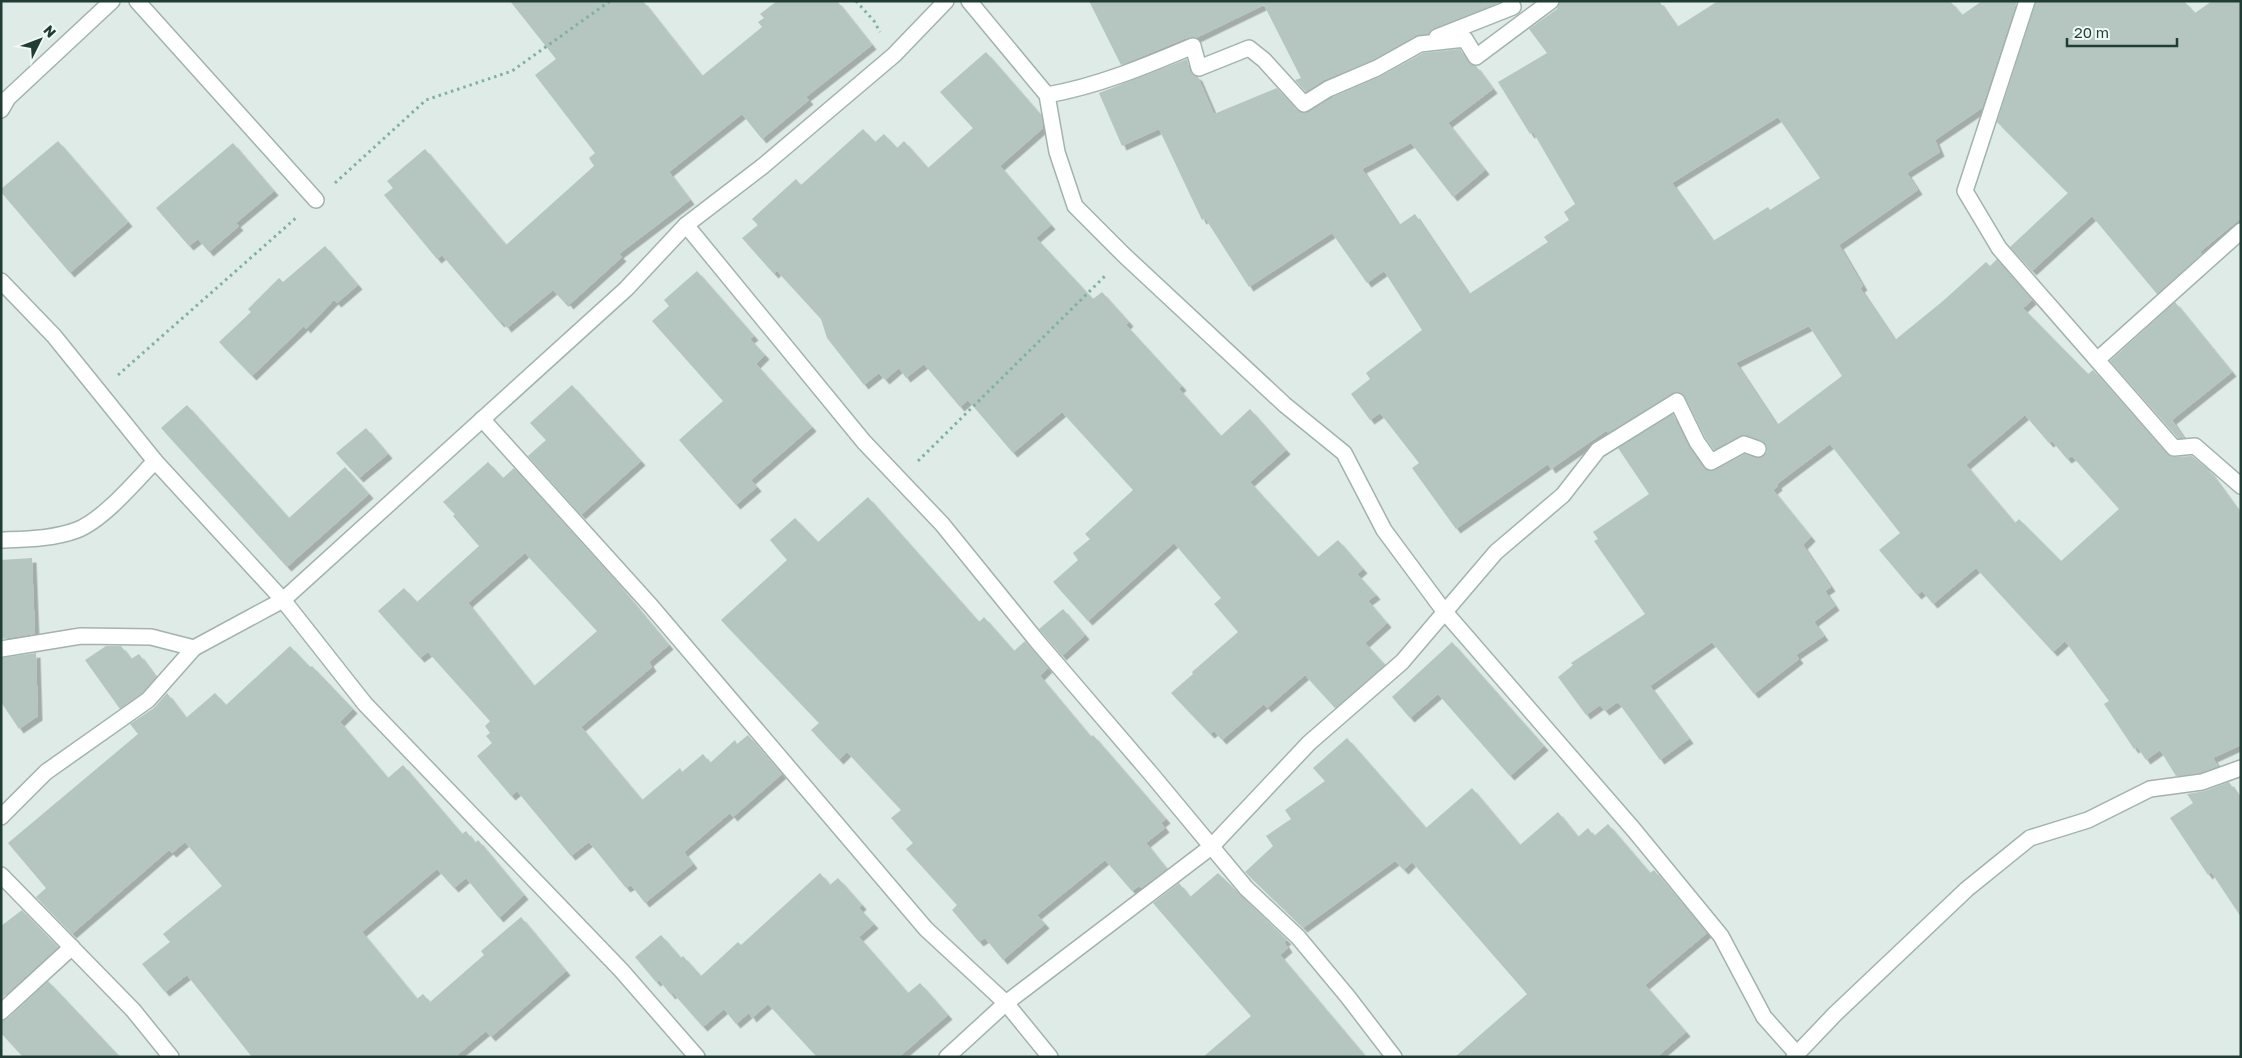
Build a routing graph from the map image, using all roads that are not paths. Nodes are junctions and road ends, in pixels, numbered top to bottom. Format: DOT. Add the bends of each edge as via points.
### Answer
graph roads {
  1 [pos="112,1"];
  2 [pos="137,1"];
  3 [pos="946,1"];
  4 [pos="969,1"];
  5 [pos="1510,1"];
  6 [pos="1551,1"];
  7 [pos="2027,1"];
  8 [pos="1420,44"];
  9 [pos="1048,95"];
  10 [pos="1,110"];
  11 [pos="316,200"];
  12 [pos="686,225"];
  13 [pos="2241,231"];
  14 [pos="1,281"];
  15 [pos="2097,360"];
  16 [pos="482,419"];
  17 [pos="1758,449"];
  18 [pos="155,461"];
  19 [pos="2241,486"];
  20 [pos="1,540"];
  21 [pos="283,600"];
  22 [pos="1444,611"];
  23 [pos="194,648"];
  24 [pos="1,649"];
  25 [pos="2241,768"];
  26 [pos="1,817"];
  27 [pos="1211,847"];
  28 [pos="1,875"];
  29 [pos="72,948"];
  30 [pos="1006,1003"];
  31 [pos="1,1012"];
  32 [pos="1796,1055"];
  33 [pos="171,1057"];
  34 [pos="697,1057"];
  35 [pos="947,1057"];
  36 [pos="1050,1057"];
  37 [pos="1394,1057"];
  1 -- 10 [label="street" via="8,98"];
  2 -- 11 [label="street"];
  3 -- 12 [label="street" via="894,56 763,166"];
  4 -- 9 [label="street"];
  5 -- 8 [label="street" via="1513,7"];
  6 -- 8 [label="street" via="1476,57 1465,39"];
  7 -- 15 [label="street" via="1966,190 1999,248"];
  8 -- 9 [label="street" via="1304,104 1249,48 1199,68 1193,46 1090,85"];
  9 -- 22 [label="street" via="1057,152 1075,206 1285,405 1344,453 1384,530"];
  12 -- 16 [label="street" via="626,289"];
  12 -- 27 [label="street" via="864,442 942,524"];
  13 -- 15 [label="street"];
  14 -- 18 [label="street" via="54,336"];
  15 -- 19 [label="street" via="2174,448 2195,446"];
  16 -- 21 [label="street"];
  16 -- 30 [label="street" via="651,606 926,929"];
  17 -- 22 [label="street" via="1744,444 1711,462 1677,401 1598,450 1563,494 1496,552"];
  18 -- 20 [label="street" via="111,507 79,530 45,538"];
  18 -- 21 [label="street"];
  21 -- 23 [label="street"];
  21 -- 34 [label="street" via="365,704 621,970"];
  22 -- 27 [label="street" via="1402,662 1309,743"];
  22 -- 32 [label="street" via="1634,830 1721,936 1764,1017"];
  23 -- 24 [label="street" via="151,637 81,636"];
  23 -- 26 [label="street" via="148,700 46,772"];
  25 -- 32 [label="street" via="2202,782 2150,790 2088,820 2030,838 1967,889"];
  27 -- 30 [label="street"];
  27 -- 37 [label="street" via="1246,888 1298,937"];
  28 -- 29 [label="street"];
  29 -- 31 [label="street"];
  29 -- 33 [label="street" via="133,1010"];
  30 -- 35 [label="street"];
  30 -- 36 [label="street"];
}
